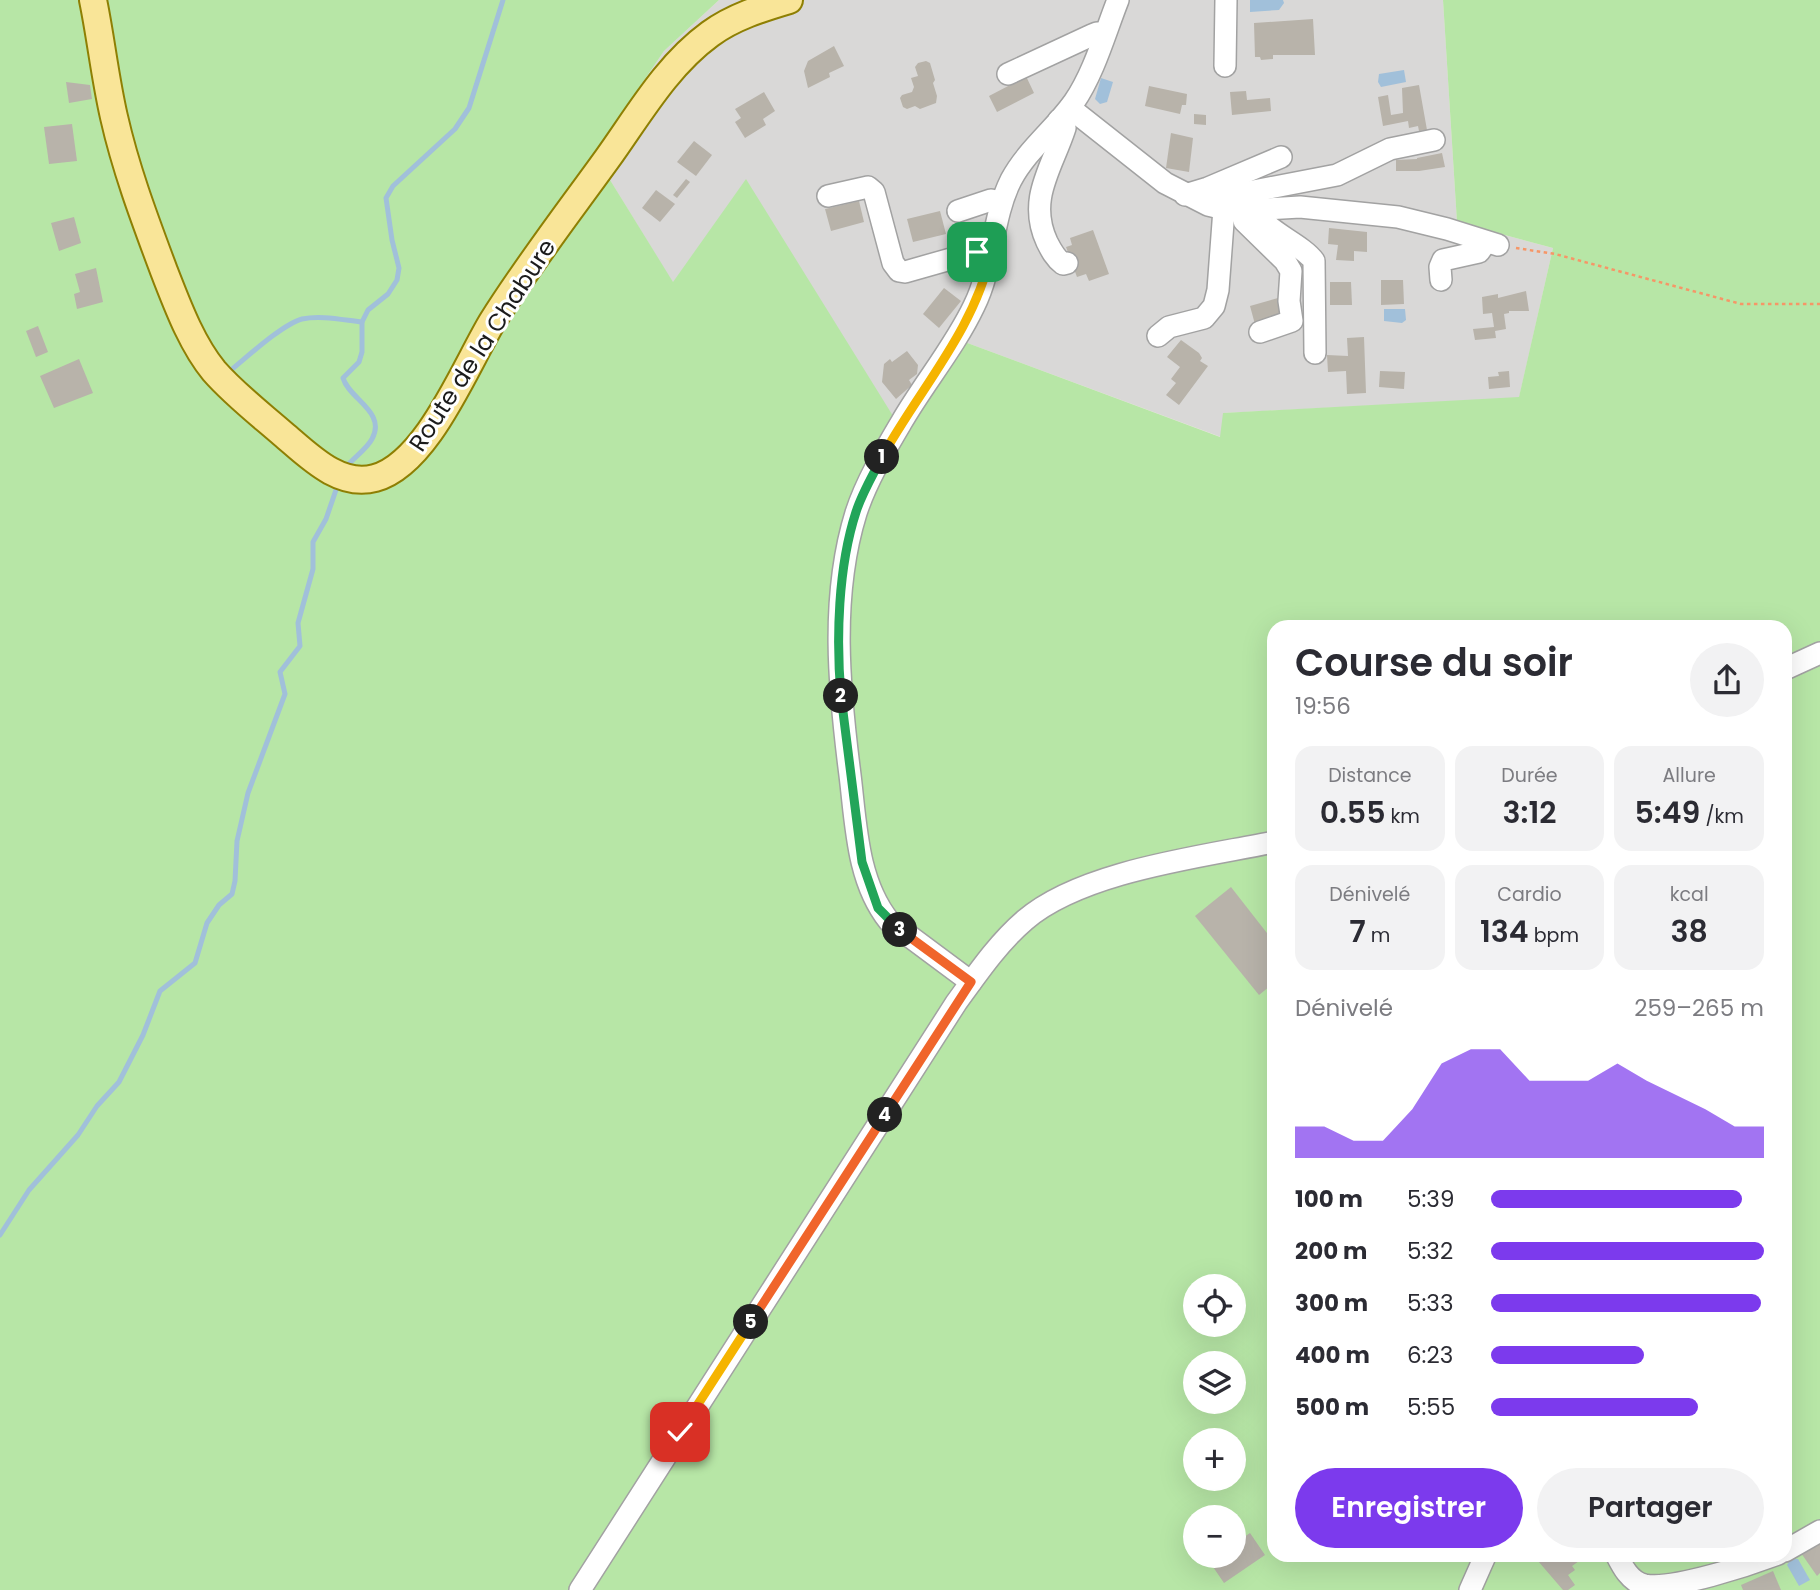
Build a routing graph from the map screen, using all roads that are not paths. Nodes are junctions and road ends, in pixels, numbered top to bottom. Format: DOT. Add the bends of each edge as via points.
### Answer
graph roads {
  1 [pos="93,0"];
  2 [pos="789,0"];
  3 [pos="1118,0"];
  4 [pos="1226,0"];
  5 [pos="1104,34"];
  6 [pos="1225,66"];
  7 [pos="1008,74"];
  8 [pos="1065,114"];
  9 [pos="1434,140"];
  10 [pos="1281,157"];
  11 [pos="1185,195"];
  12 [pos="828,196"];
  13 [pos="1001,202"];
  14 [pos="1235,210"];
  15 [pos="958,211"];
  16 [pos="991,253"];
  17 [pos="1067,263"];
  18 [pos="1441,280"];
  19 [pos="1260,332"];
  20 [pos="1158,336"];
  21 [pos="1315,353"];
  22 [pos="1820,653"];
  23 [pos="1792,666"];
  24 [pos="1267,844"];
  25 [pos="971,982"];
  26 [pos="1820,1531"];
  27 [pos="1792,1547"];
  28 [pos="1482,1562"];
  29 [pos="1620,1562"];
  30 [pos="1755,1562"];
  31 [pos="580,1590"];
  32 [pos="1469,1590"];
  1 -- 2 [label="main road, Route de la Chabure" via="130,179 193,338 213,370 243,399 332,472 355,480 375,478 396,468 429,435 493,321 675,65 710,34 748,13"];
  3 -- 5 [label="street"];
  4 -- 6 [label="street"];
  5 -- 7 [label="street" via="1092,34"];
  5 -- 8 [label="street" via="1084,85"];
  8 -- 11 [label="street"];
  8 -- 13 [label="street" via="1013,177"];
  8 -- 17 [label="street" via="1065,128 1046,177 1038,215 1051,251"];
  9 -- 14 [label="street" via="1390,149 1337,175 1224,198"];
  10 -- 11 [label="street"];
  11 -- 14 [label="street"];
  12 -- 16 [label="street" via="862,187 874,191 892,263 900,271 977,252"];
  13 -- 15 [label="street" via="991,200"];
  13 -- 16 [label="street"];
  14 -- 18 [label="street" via="1300,207 1398,217 1492,244 1479,252 1443,260"];
  14 -- 19 [label="street" via="1291,271 1292,321"];
  14 -- 20 [label="street" via="1214,306 1204,318 1169,327"];
  14 -- 21 [label="street" via="1263,221 1314,261"];
  16 -- 25 [label="street" via="975,306 901,423 857,510 843,576 838,667 862,862 878,908"];
  22 -- 23 [label="street"];
  24 -- 25 [label="street" via="1122,875 1070,892 1024,921"];
  25 -- 31 [label="street"];
  26 -- 27 [label="street"];
  28 -- 32 [label="street"];
  29 -- 30 [label="street" via="1633,1579 1656,1586 1716,1576"];
}
